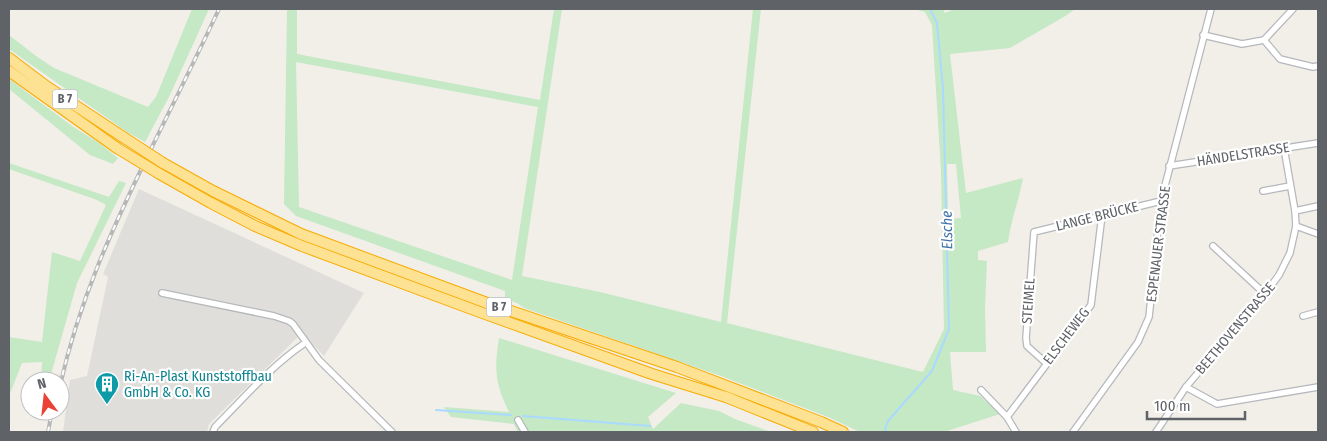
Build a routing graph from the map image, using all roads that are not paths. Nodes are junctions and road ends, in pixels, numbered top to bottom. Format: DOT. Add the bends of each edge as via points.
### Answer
graph roads {
  1 [pos="1211,9"];
  2 [pos="1293,9"];
  3 [pos="1203,35"];
  4 [pos="1264,40"];
  5 [pos="9,58"];
  6 [pos="1318,66"];
  7 [pos="9,71"];
  8 [pos="1318,142"];
  9 [pos="1284,148"];
  10 [pos="1169,166"];
  11 [pos="1290,186"];
  12 [pos="1263,191"];
  13 [pos="1161,201"];
  14 [pos="1318,206"];
  15 [pos="1296,211"];
  16 [pos="1102,215"];
  17 [pos="1296,226"];
  18 [pos="1034,232"];
  19 [pos="1318,234"];
  20 [pos="1213,246"];
  21 [pos="162,293"];
  22 [pos="1265,294"];
  23 [pos="1318,312"];
  24 [pos="1303,316"];
  25 [pos="305,343"];
  26 [pos="1046,363"];
  27 [pos="1186,386"];
  28 [pos="1318,387"];
  29 [pos="981,390"];
  30 [pos="1007,417"];
  31 [pos="518,420"];
  32 [pos="213,432"];
  33 [pos="392,432"];
  34 [pos="525,432"];
  35 [pos="813,432"];
  36 [pos="843,432"];
  37 [pos="1016,432"];
  38 [pos="1073,432"];
  39 [pos="1156,432"];
  1 -- 3 [label="street, ESPENAUER STRASSE"];
  2 -- 4 [label="street"];
  3 -- 4 [label="street" via="1242,44"];
  3 -- 10 [label="street, ESPENAUER STRASSE"];
  4 -- 6 [label="street" via="1280,59"];
  5 -- 36 [label="highway, B 7, bridge" via="163,163 302,234 487,303 677,367"];
  7 -- 35 [label="highway, B 7, bridge" via="118,148 255,226 477,311 633,367 726,396"];
  8 -- 9 [label="street, HÄNDELSTRASSE"];
  9 -- 10 [label="street, HÄNDELSTRASSE"];
  9 -- 11 [label="street, BEETHOVENSTRASSE"];
  10 -- 13 [label="street, ESPENAUER STRASSE"];
  11 -- 12 [label="street"];
  11 -- 15 [label="street, BEETHOVENSTRASSE"];
  13 -- 16 [label="street, LANGE BRÜCKE"];
  13 -- 38 [label="street, ESPENAUER STRASSE" via="1150,318 1138,342"];
  14 -- 15 [label="street"];
  15 -- 17 [label="street, BEETHOVENSTRASSE"];
  16 -- 18 [label="street, LANGE BRÜCKE"];
  16 -- 26 [label="street, ELSCHEWEG" via="1090,305"];
  17 -- 19 [label="street"];
  17 -- 22 [label="street, BEETHOVENSTRASSE" via="1290,253"];
  18 -- 26 [label="street, STEIMEL" via="1026,338 1028,346"];
  20 -- 22 [label="street"];
  21 -- 25 [label="street" via="284,319 294,324"];
  22 -- 27 [label="street, BEETHOVENSTRASSE"];
  23 -- 24 [label="street"];
  25 -- 32 [label="street" via="280,362"];
  25 -- 33 [label="street"];
  26 -- 30 [label="street, ELSCHEWEG"];
  27 -- 28 [label="street" via="1217,404"];
  27 -- 39 [label="street, BEETHOVENSTRASSE"];
  29 -- 30 [label="street"];
  30 -- 37 [label="street"];
  31 -- 34 [label="street"];
}
